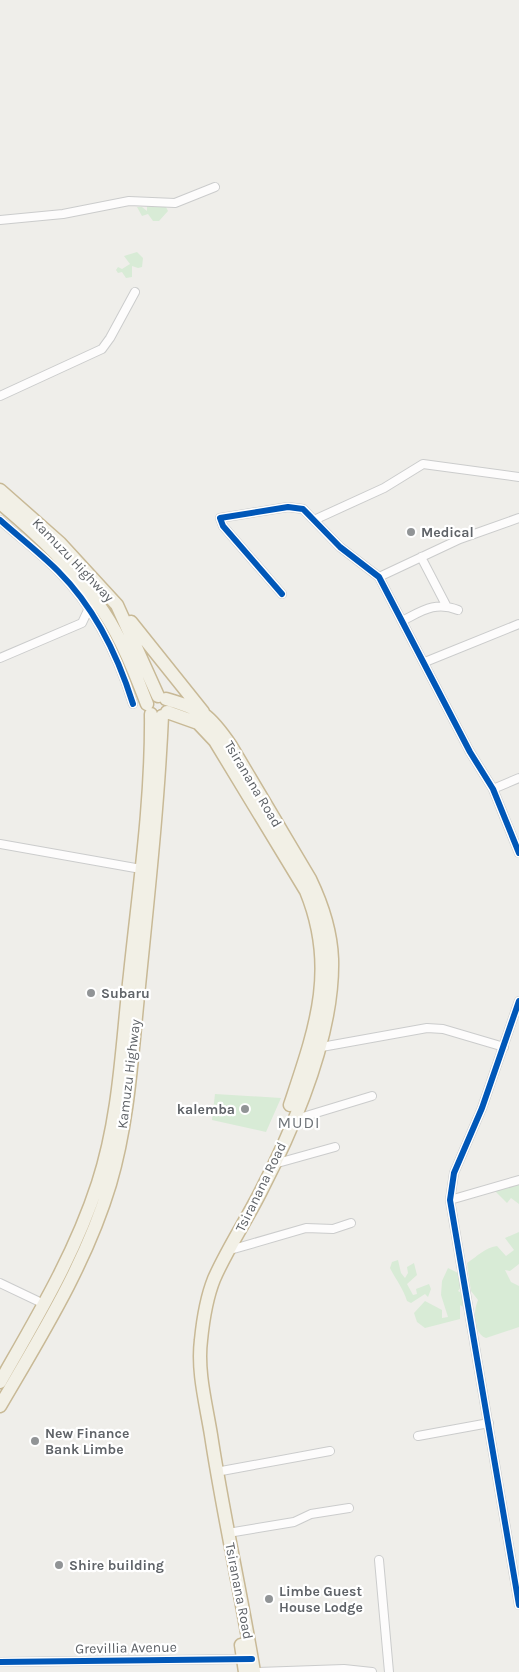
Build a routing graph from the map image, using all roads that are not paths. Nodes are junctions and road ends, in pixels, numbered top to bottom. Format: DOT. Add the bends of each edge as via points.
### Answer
graph roads {
  1 [pos="215,187"];
  2 [pos="0,220"];
  3 [pos="135,292"];
  4 [pos="0,396"];
  5 [pos="519,477"];
  6 [pos="0,490"];
  7 [pos="0,503"];
  8 [pos="519,518"];
  9 [pos="0,520"];
  10 [pos="314,520"];
  11 [pos="421,557"];
  12 [pos="379,577"];
  13 [pos="104,590"];
  14 [pos="282,594"];
  15 [pos="94,599"];
  16 [pos="116,605"];
  17 [pos="446,605"];
  18 [pos="87,610"];
  19 [pos="458,610"];
  20 [pos="402,621"];
  21 [pos="519,624"];
  22 [pos="0,658"];
  23 [pos="425,662"];
  24 [pos="133,704"];
  25 [pos="159,707"];
  26 [pos="203,712"];
  27 [pos="519,778"];
  28 [pos="493,789"];
  29 [pos="0,844"];
  30 [pos="519,853"];
  31 [pos="141,869"];
  32 [pos="519,1001"];
  33 [pos="518,1010"];
  34 [pos="504,1047"];
  35 [pos="314,1048"];
  36 [pos="372,1096"];
  37 [pos="293,1120"];
  38 [pos="335,1147"];
  39 [pos="274,1164"];
  40 [pos="519,1180"];
  41 [pos="450,1200"];
  42 [pos="351,1223"];
  43 [pos="230,1250"];
  44 [pos="0,1284"];
  45 [pos="44,1304"];
  46 [pos="0,1382"];
  47 [pos="0,1406"];
  48 [pos="489,1423"];
  49 [pos="418,1436"];
  50 [pos="330,1451"];
  51 [pos="216,1472"];
  52 [pos="349,1508"];
  53 [pos="228,1533"];
  54 [pos="379,1560"];
  55 [pos="519,1605"];
  56 [pos="248,1659"];
  57 [pos="0,1662"];
  58 [pos="245,1672"];
  59 [pos="256,1672"];
  60 [pos="372,1672"];
  61 [pos="389,1672"];
  1 -- 2 [label="street" via="175,203 129,202 71,213"];
  3 -- 4 [label="street" via="102,349"];
  5 -- 10 [label="street" via="423,464 384,488"];
  6 -- 13 [label="highway, Kamuzu Highway" via="54,537"];
  7 -- 15 [label="highway, Kamuzu Highway" via="51,549"];
  8 -- 11 [label="street"];
  9 -- 18 [label="street" via="58,572 81,598"];
  10 -- 12 [label="street" via="340,547"];
  10 -- 14 [label="street" via="303,509 293,507 220,518 223,526"];
  11 -- 12 [label="street"];
  11 -- 17 [label="street"];
  12 -- 20 [label="street"];
  13 -- 15 [label="street"];
  13 -- 16 [label="highway, Kamuzu Highway"];
  15 -- 18 [label="street"];
  15 -- 25 [label="highway, Kamuzu Highway"];
  16 -- 25 [label="highway, Kamuzu Highway"];
  16 -- 26 [label="highway"];
  17 -- 19 [label="street"];
  17 -- 20 [label="street" via="430,607"];
  18 -- 22 [label="street" via="82,623"];
  18 -- 24 [label="street" via="100,626 124,673"];
  20 -- 23 [label="street"];
  21 -- 23 [label="street"];
  23 -- 28 [label="street" via="470,752"];
  25 -- 26 [label="highway, Tsiranana Road"];
  25 -- 31 [label="highway, Kamuzu Highway"];
  25 -- 35 [label="highway, Tsiranana Road" via="198,723 215,741 309,898 321,939 323,965"];
  25 -- 47 [label="highway, Kamuzu Highway" via="151,871 128,1100 120,1147 92,1237 73,1280"];
  26 -- 35 [label="highway, Tsiranana Road" via="231,746 321,902 332,959 329,999"];
  27 -- 28 [label="street"];
  28 -- 30 [label="street"];
  29 -- 31 [label="street"];
  31 -- 45 [label="highway, Kamuzu Highway" via="108,1145 80,1232 62,1274"];
  32 -- 33 [label="street"];
  33 -- 34 [label="street"];
  34 -- 35 [label="street" via="443,1029 427,1028"];
  34 -- 41 [label="street" via="454,1173"];
  35 -- 37 [label="highway, Tsiranana Road"];
  35 -- 56 [label="highway, Tsiranana Road" via="266,1165 206,1281 196,1315 195,1386"];
  36 -- 37 [label="street"];
  37 -- 39 [label="highway, Tsiranana Road"];
  38 -- 39 [label="street"];
  39 -- 43 [label="highway, Tsiranana Road"];
  40 -- 41 [label="street"];
  41 -- 48 [label="street"];
  42 -- 43 [label="street" via="333,1229 306,1228"];
  43 -- 51 [label="highway, Tsiranana Road" via="214,1280 205,1307 200,1343 202,1381"];
  44 -- 45 [label="street"];
  45 -- 46 [label="highway, Kamuzu Highway"];
  48 -- 49 [label="street"];
  48 -- 55 [label="street"];
  50 -- 51 [label="street"];
  51 -- 53 [label="highway, Tsiranana Road"];
  52 -- 53 [label="street" via="311,1514 294,1522"];
  53 -- 56 [label="highway, Tsiranana Road"];
  54 -- 61 [label="street"];
  56 -- 57 [label="street, Grevillia Avenue"];
  56 -- 58 [label="highway, Tsiranana Road"];
  56 -- 59 [label="highway, Tsiranana Road"];
  59 -- 60 [label="street" via="344,1669"];
}
